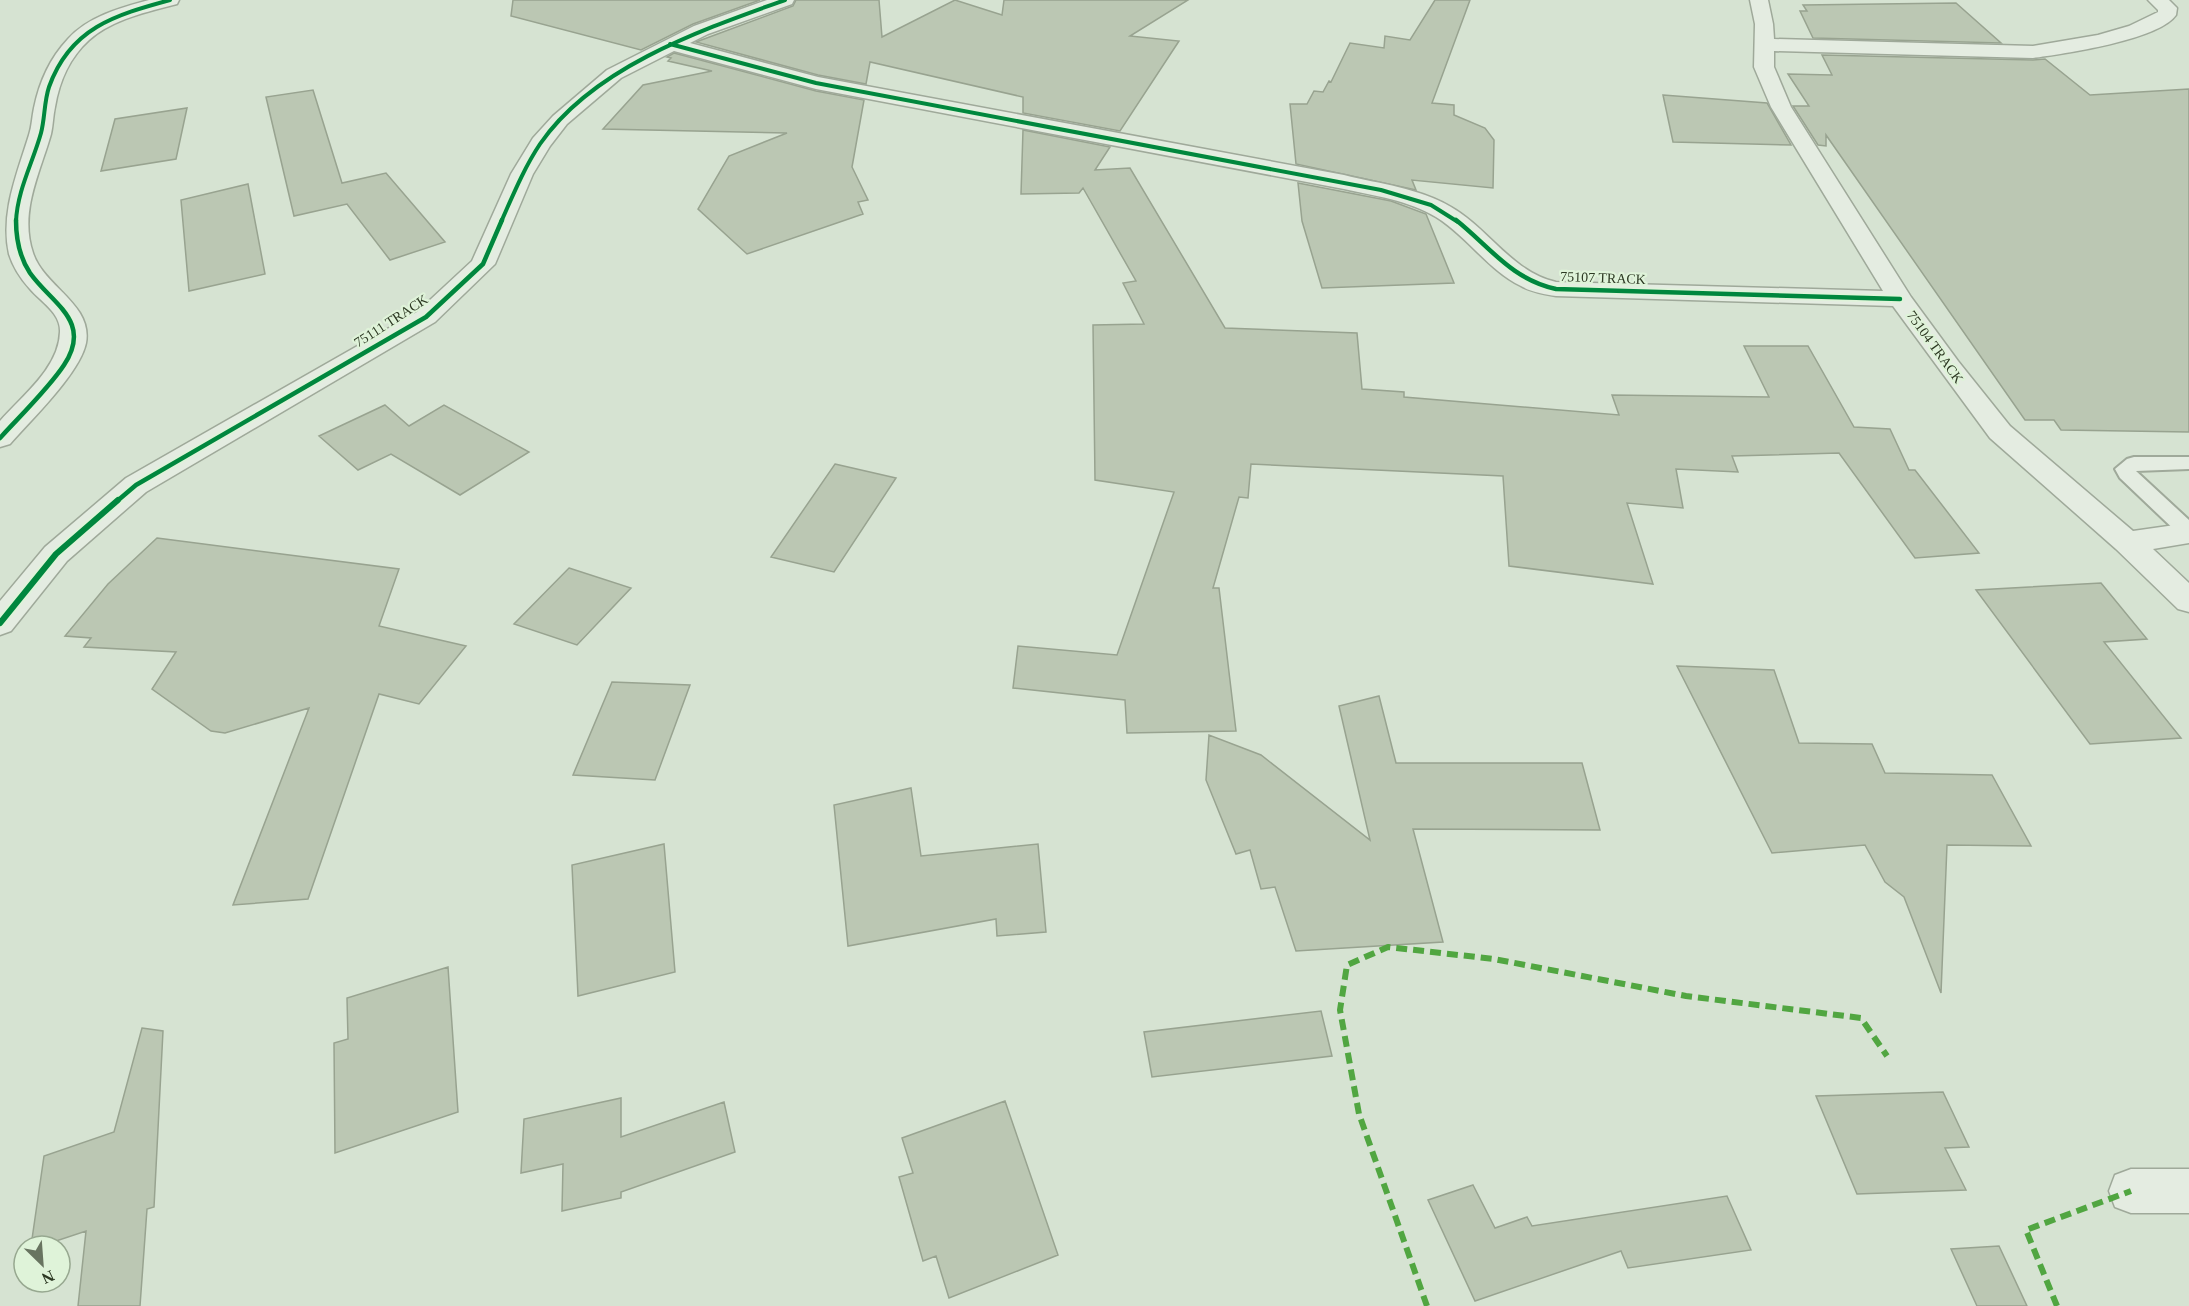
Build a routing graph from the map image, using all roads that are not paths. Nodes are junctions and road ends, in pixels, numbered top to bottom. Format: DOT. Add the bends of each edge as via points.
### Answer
graph roads {
  1 [pos="170,0"];
  2 [pos="784,0"];
  3 [pos="1759,0"];
  4 [pos="2157,0"];
  5 [pos="670,44"];
  6 [pos="1765,45"];
  7 [pos="1900,299"];
  8 [pos="0,438"];
  9 [pos="2189,463"];
  10 [pos="2189,533"];
  11 [pos="2127,542"];
  12 [pos="2189,601"];
  13 [pos="0,623"];
  14 [pos="2131,1191"];
  15 [pos="2189,1191"];
  1 -- 8 [label="street" via="126,14 84,34 66,55 50,84 16,227 22,257 41,286 70,313 75,333 72,351 64,365"];
  2 -- 5 [label="street, 75111 TRACK"];
  3 -- 6 [label="street, 75104 TRACK"];
  4 -- 6 [label="street" via="2168,8 2167,15 2152,24 2076,47 2033,52"];
  5 -- 7 [label="street, 75107 TRACK" via="816,83 1344,182 1419,202 1460,223 1519,275 1556,289"];
  5 -- 13 [label="street, 75111 TRACK" via="614,74 560,120 522,174 483,264 426,317 136,485 56,554"];
  6 -- 7 [label="street, 75104 TRACK" via="1764,66 1780,107"];
  7 -- 11 [label="street, 75104 TRACK" via="2000,432"];
  9 -- 10 [label="lane" via="2134,463 2125,469"];
  10 -- 11 [label="street"];
  11 -- 12 [label="street, 75104 TRACK"];
  14 -- 15 [label="street"];
}
